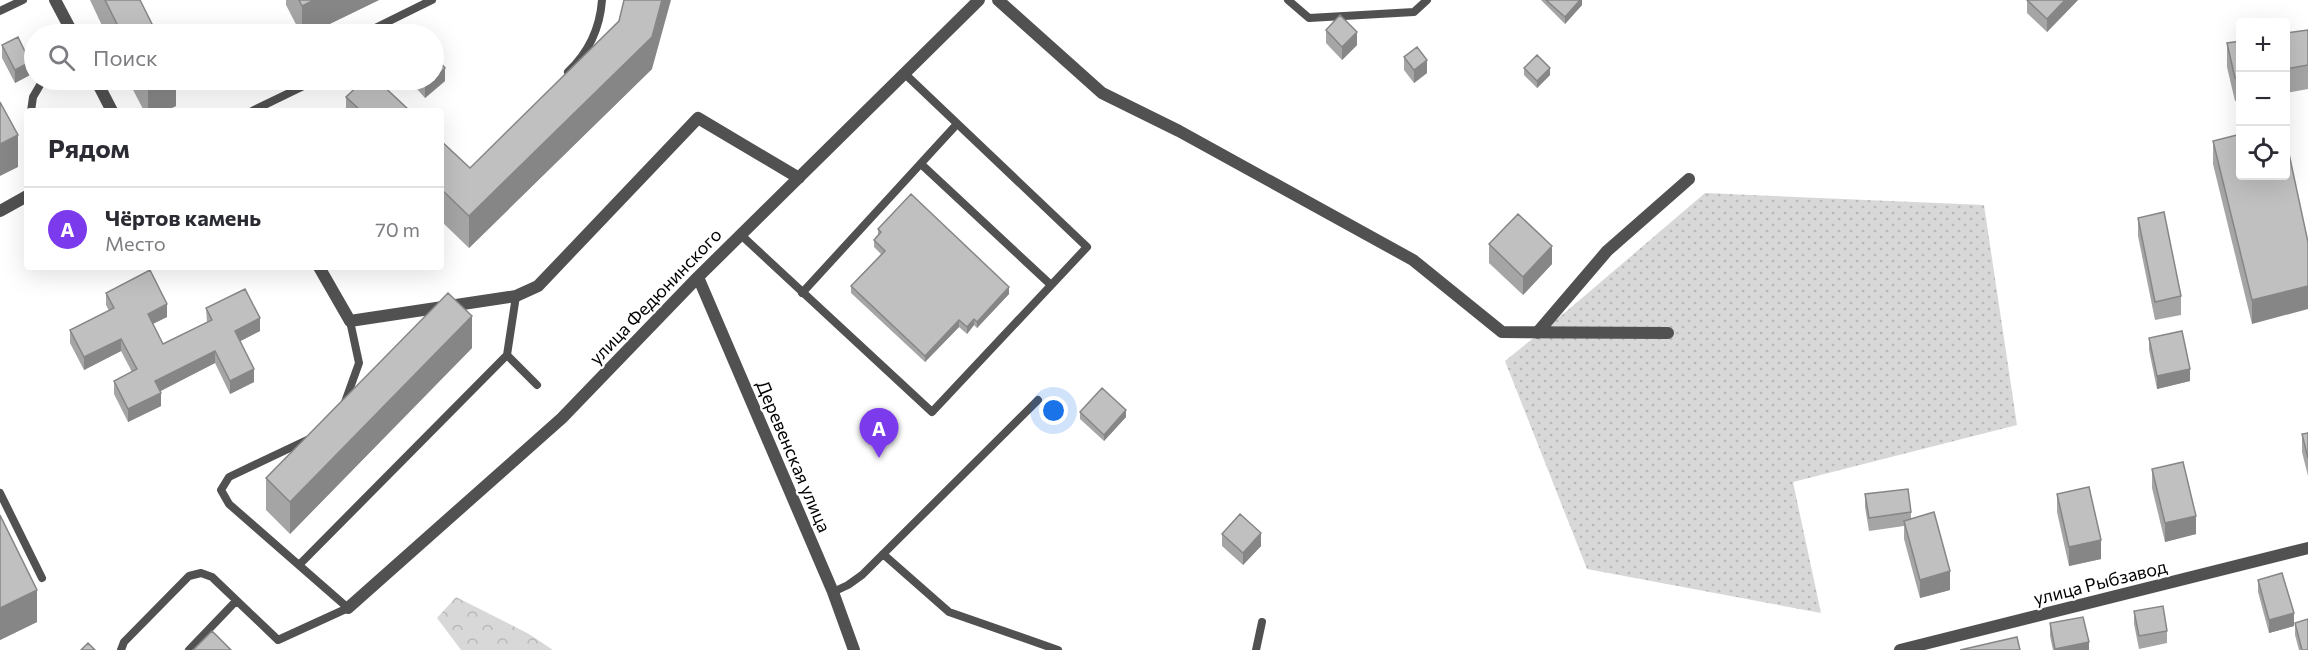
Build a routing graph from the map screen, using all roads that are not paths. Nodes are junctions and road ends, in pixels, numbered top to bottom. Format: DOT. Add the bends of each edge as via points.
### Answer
graph roads {
  1 [pos="22,0"];
  2 [pos="55,0"];
  3 [pos="432,0"];
  4 [pos="602,0"];
  5 [pos="979,0"];
  6 [pos="998,0"];
  7 [pos="1288,0"];
  8 [pos="1426,0"];
  9 [pos="0,11"];
  10 [pos="68,24"];
  11 [pos="383,24"];
  12 [pos="904,74"];
  13 [pos="563,77"];
  14 [pos="37,90"];
  15 [pos="101,90"];
  16 [pos="295,90"];
  17 [pos="32,108"];
  18 [pos="110,108"];
  19 [pos="258,108"];
  20 [pos="957,124"];
  21 [pos="921,164"];
  22 [pos="799,178"];
  23 [pos="1689,179"];
  24 [pos="24,198"];
  25 [pos="0,211"];
  26 [pos="741,235"];
  27 [pos="321,270"];
  28 [pos="698,277"];
  29 [pos="1051,285"];
  30 [pos="802,293"];
  31 [pos="516,296"];
  32 [pos="350,321"];
  33 [pos="1537,333"];
  34 [pos="1668,333"];
  35 [pos="507,355"];
  36 [pos="537,385"];
  37 [pos="1038,400"];
  38 [pos="340,409"];
  39 [pos="320,434"];
  40 [pos="0,493"];
  41 [pos="2308,548"];
  42 [pos="883,554"];
  43 [pos="299,565"];
  44 [pos="42,578"];
  45 [pos="833,592"];
  46 [pos="236,600"];
  47 [pos="348,608"];
  48 [pos="1262,622"];
  49 [pos="122,650"];
  50 [pos="189,650"];
  51 [pos="854,650"];
  52 [pos="1058,650"];
  53 [pos="1256,650"];
  54 [pos="1900,650"];
  1 -- 9 [label="lane"];
  2 -- 10 [label="street"];
  3 -- 11 [label="lane"];
  4 -- 13 [label="lane" via="593,40"];
  5 -- 12 [label="street, улица Федюнинского"];
  6 -- 33 [label="street" via="1102,93 1413,260 1502,332"];
  7 -- 8 [label="lane" via="1309,18 1414,12"];
  12 -- 20 [label="lane"];
  12 -- 22 [label="street, улица Федюнинского"];
  14 -- 17 [label="lane"];
  15 -- 18 [label="street"];
  16 -- 19 [label="lane"];
  20 -- 21 [label="lane"];
  20 -- 29 [label="lane" via="1087,247"];
  21 -- 29 [label="lane"];
  21 -- 30 [label="lane"];
  22 -- 26 [label="street, улица Федюнинского"];
  22 -- 31 [label="street" via="698,118 538,286"];
  23 -- 33 [label="street" via="1607,251"];
  24 -- 25 [label="street"];
  26 -- 28 [label="street, улица Федюнинского"];
  26 -- 30 [label="lane"];
  27 -- 32 [label="street"];
  28 -- 45 [label="street, Деревенская улица"];
  28 -- 47 [label="street, улица Федюнинского" via="561,418"];
  29 -- 30 [label="lane" via="932,412"];
  31 -- 32 [label="street"];
  31 -- 35 [label="lane"];
  32 -- 38 [label="lane" via="359,363 347,400"];
  33 -- 34 [label="street"];
  35 -- 36 [label="lane"];
  35 -- 43 [label="lane"];
  37 -- 42 [label="lane"];
  39 -- 43 [label="lane" via="229,477 221,490 229,504"];
  40 -- 44 [label="lane"];
  41 -- 54 [label="street, улица Рыбзавод"];
  42 -- 45 [label="lane" via="862,575"];
  42 -- 52 [label="lane" via="949,612"];
  43 -- 47 [label="lane"];
  45 -- 51 [label="street, Деревенская улица"];
  46 -- 47 [label="lane" via="278,640"];
  46 -- 49 [label="lane" via="212,577 201,573 189,576 124,642"];
  46 -- 50 [label="lane"];
  48 -- 53 [label="lane"];
}
